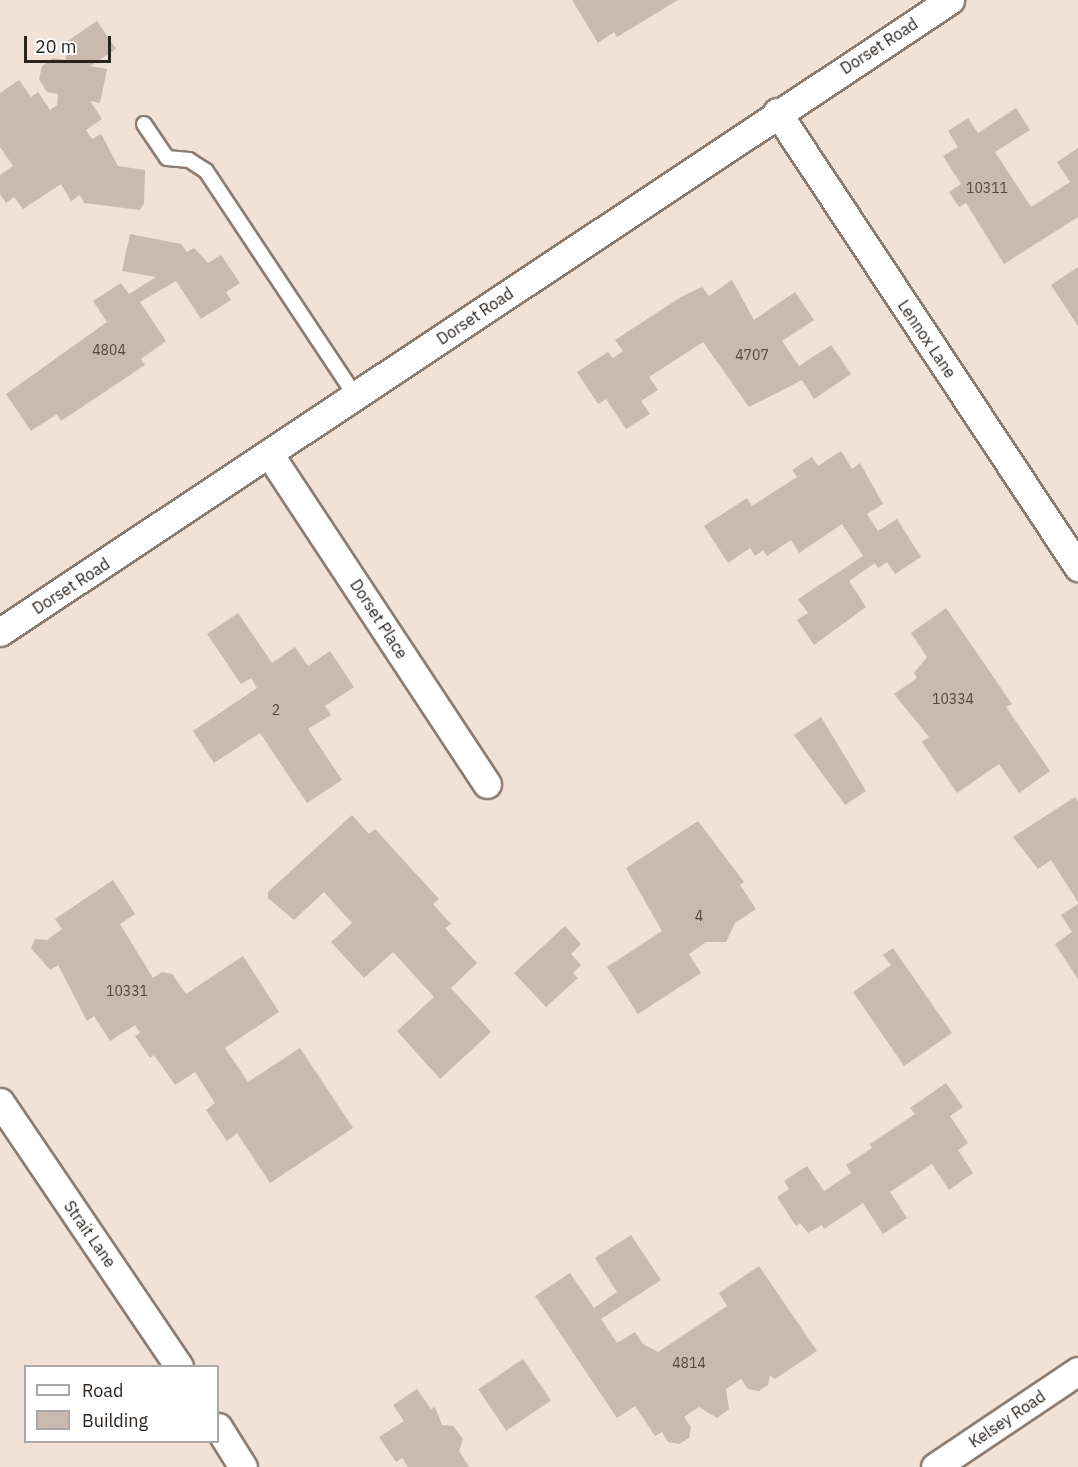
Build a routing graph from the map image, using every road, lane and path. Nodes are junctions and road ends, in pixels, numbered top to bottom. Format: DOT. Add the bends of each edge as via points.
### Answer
graph roads {
  1 [pos="950,0"];
  2 [pos="777,112"];
  3 [pos="144,124"];
  4 [pos="356,397"];
  5 [pos="270,455"];
  6 [pos="1078,567"];
  7 [pos="0,632"];
  8 [pos="487,784"];
  9 [pos="0,1102"];
  10 [pos="177,1365"];
  11 [pos="1078,1371"];
  12 [pos="219,1429"];
  13 [pos="243,1467"];
  14 [pos="935,1467"];
  1 -- 2 [label="street, Dorset Road"];
  2 -- 4 [label="street, Dorset Road"];
  2 -- 6 [label="street, Lennox Lane"];
  3 -- 4 [label="lane" via="167,158 189,160 206,171"];
  4 -- 5 [label="street, Dorset Road"];
  5 -- 7 [label="street, Dorset Road"];
  5 -- 8 [label="street, Dorset Place"];
  9 -- 10 [label="street, Strait Lane"];
  11 -- 14 [label="street, Kelsey Road"];
  12 -- 13 [label="street"];
}
